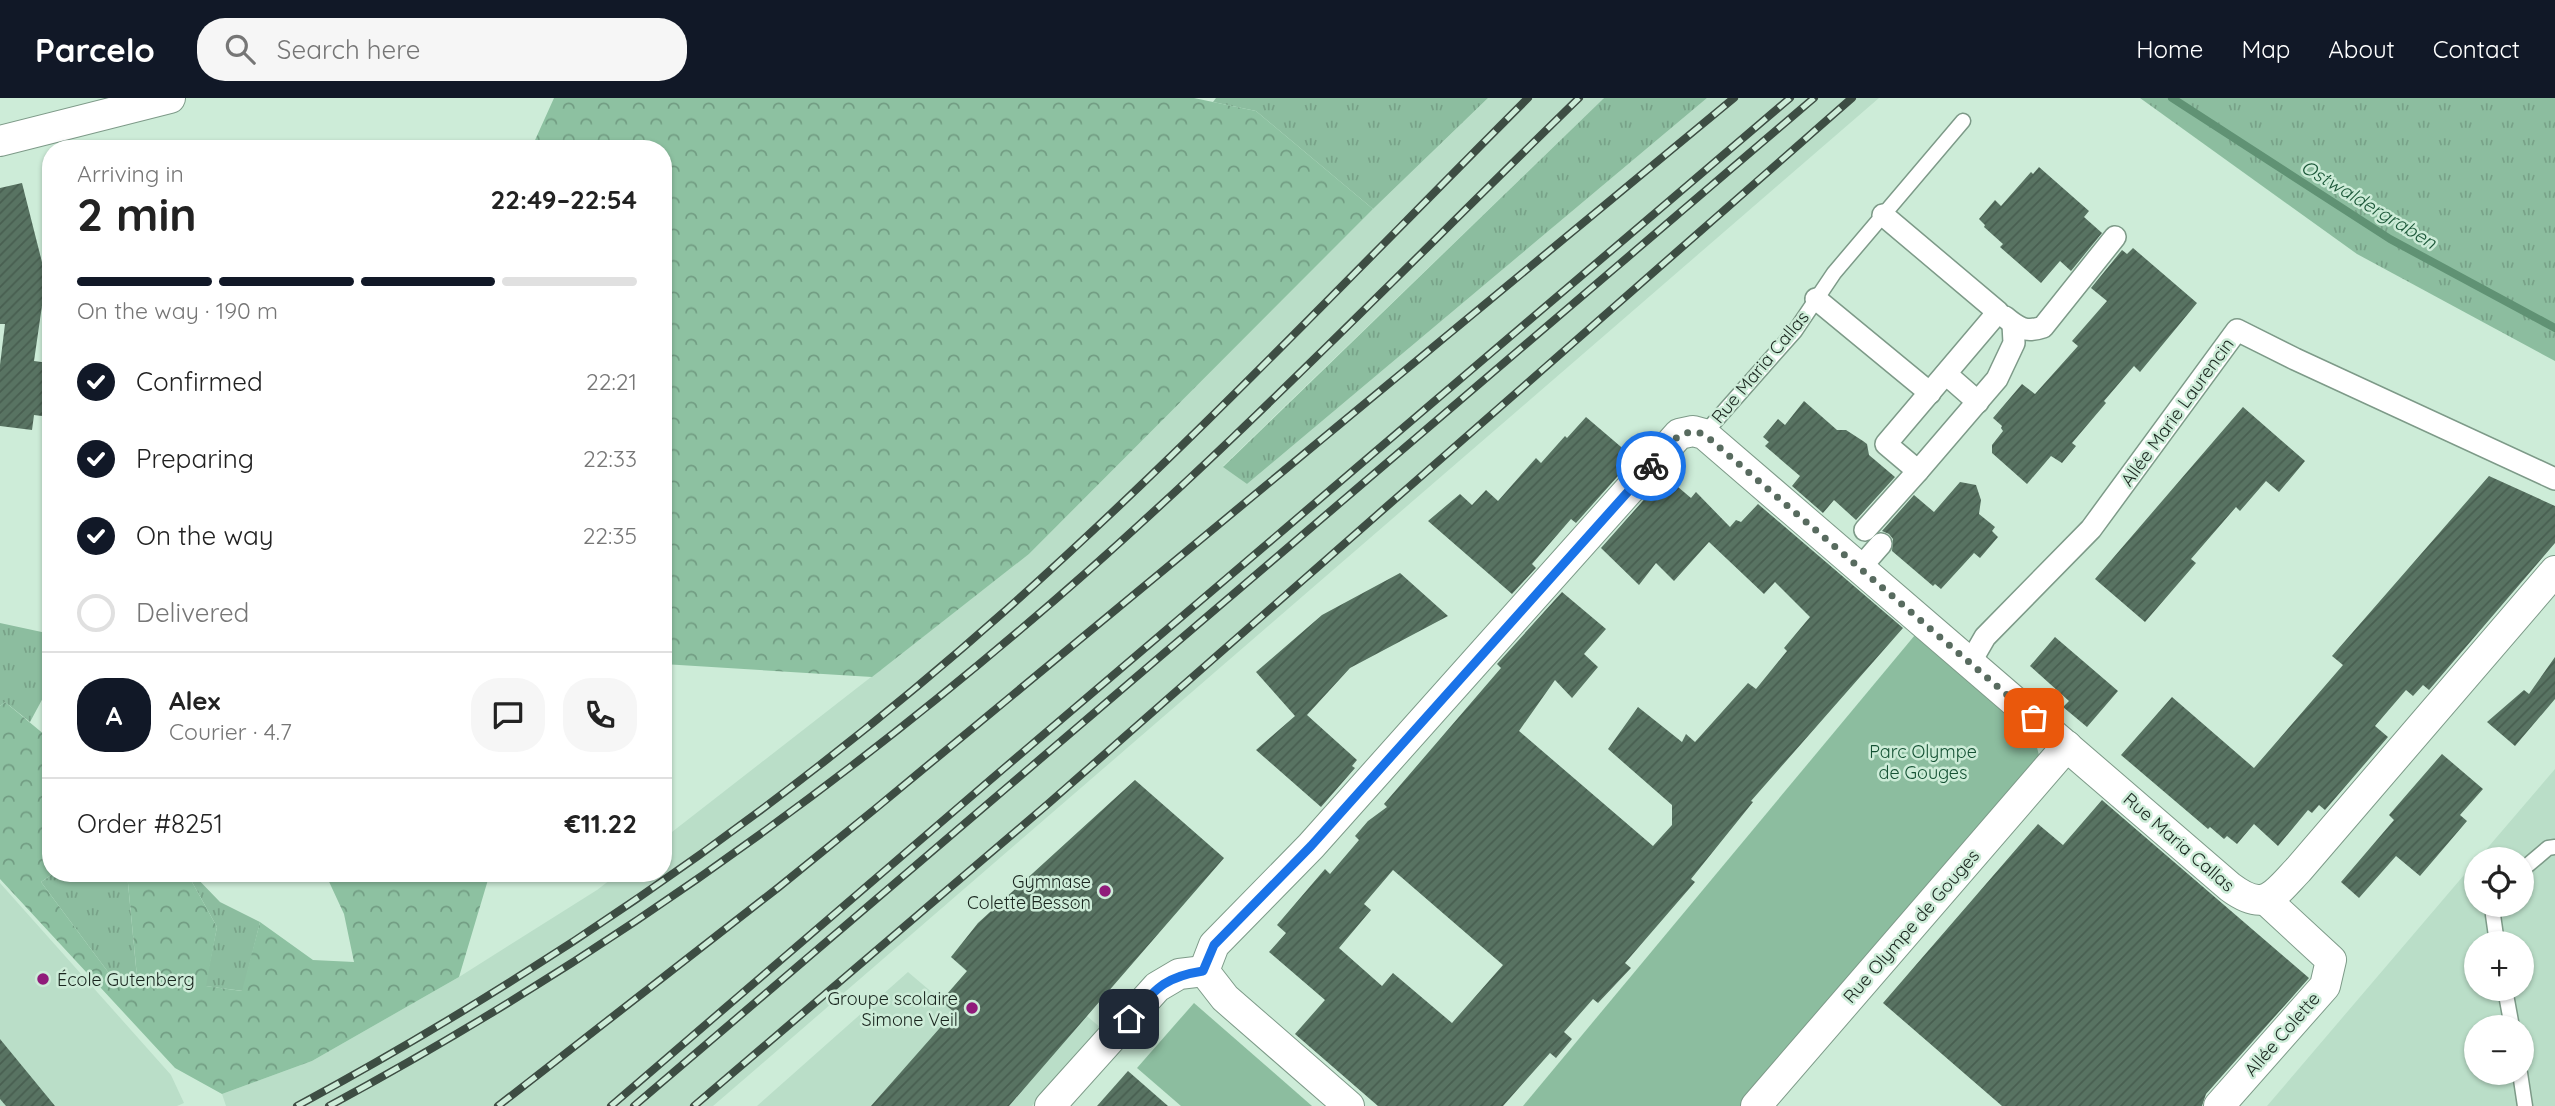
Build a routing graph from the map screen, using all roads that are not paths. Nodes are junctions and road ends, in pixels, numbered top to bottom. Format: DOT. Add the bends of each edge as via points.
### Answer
graph roads {
  1 [pos="170,98"];
  2 [pos="1963,121"];
  3 [pos="0,141"];
  4 [pos="1883,215"];
  5 [pos="2115,237"];
  6 [pos="1816,299"];
  7 [pos="2006,318"];
  8 [pos="1946,374"];
  9 [pos="1930,393"];
  10 [pos="1978,402"];
  11 [pos="1704,434"];
  12 [pos="1918,471"];
  13 [pos="2555,479"];
  14 [pos="1860,568"];
  15 [pos="2555,571"];
  16 [pos="1970,663"];
  17 [pos="2067,747"];
  18 [pos="2555,847"];
  19 [pos="2534,860"];
  20 [pos="2266,900"];
  21 [pos="1203,971"];
  22 [pos="2522,1085"];
  23 [pos="1050,1106"];
  24 [pos="1349,1106"];
  25 [pos="1756,1106"];
  26 [pos="2219,1106"];
  27 [pos="2525,1106"];
  1 -- 3 [label="street"];
  2 -- 4 [label="lane, Rue Maria Callas"];
  4 -- 6 [label="lane, Rue Maria Callas"];
  4 -- 7 [label="street"];
  5 -- 7 [label="street" via="2043,327 2023,330"];
  6 -- 9 [label="street, Rue Maria Callas"];
  6 -- 11 [label="lane, Rue Maria Callas" via="1795,331"];
  7 -- 8 [label="street"];
  7 -- 10 [label="street" via="2014,343 1997,379"];
  8 -- 9 [label="street"];
  8 -- 10 [label="street"];
  9 -- 12 [label="street" via="1886,444"];
  10 -- 12 [label="street"];
  11 -- 14 [label="street, Rue Maria Callas"];
  11 -- 21 [label="street, Rue Maria Callas" via="1679,434 1311,846 1214,945"];
  12 -- 14 [label="street" via="1873,537"];
  13 -- 16 [label="street, Allée Marie Laurencin" via="2237,330 2091,529 1985,636"];
  14 -- 16 [label="street, Rue Maria Callas"];
  15 -- 20 [label="street" via="2298,870"];
  16 -- 17 [label="street, Rue Maria Callas"];
  17 -- 20 [label="street, Rue Maria Callas" via="2244,898"];
  17 -- 25 [label="street, Rue Olympe de Gouges"];
  18 -- 19 [label="lane"];
  20 -- 26 [label="street, Allée Colette" via="2331,960 2325,986"];
  21 -- 23 [label="street" via="1179,974 1157,987"];
  21 -- 24 [label="street" via="1225,998"];
  22 -- 27 [label="lane"];
}
